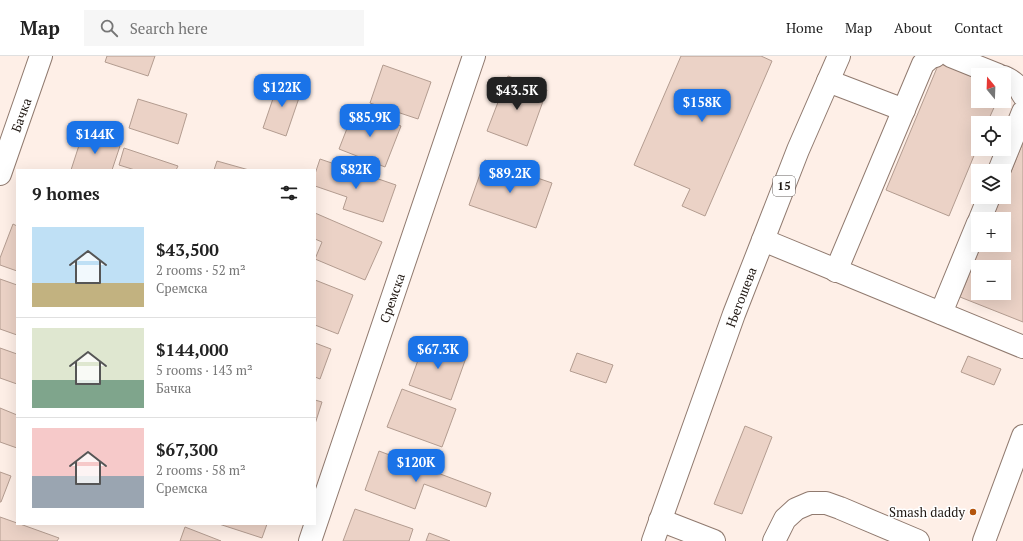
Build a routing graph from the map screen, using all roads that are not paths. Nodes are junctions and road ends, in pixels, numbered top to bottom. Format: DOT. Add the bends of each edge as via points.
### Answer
graph roads {
  1 [pos="41,56"];
  2 [pos="474,56"];
  3 [pos="839,56"];
  4 [pos="934,56"];
  5 [pos="951,56"];
  6 [pos="981,68"];
  7 [pos="1011,80"];
  8 [pos="828,81"];
  9 [pos="1023,95"];
  10 [pos="904,110"];
  11 [pos="1023,112"];
  12 [pos="1002,164"];
  13 [pos="0,174"];
  14 [pos="763,240"];
  15 [pos="971,240"];
  16 [pos="836,270"];
  17 [pos="941,314"];
  18 [pos="1023,347"];
  19 [pos="1023,436"];
  20 [pos="660,520"];
  21 [pos="316,523"];
  22 [pos="315,525"];
  23 [pos="310,541"];
  24 [pos="653,541"];
  25 [pos="714,541"];
  26 [pos="774,541"];
  27 [pos="918,541"];
  28 [pos="984,541"];
  1 -- 13 [label="street, Бачка"];
  2 -- 21 [label="street, Сремска"];
  3 -- 8 [label="street, Његошева / 15"];
  4 -- 10 [label="street" via="923,64"];
  5 -- 6 [label="street"];
  7 -- 9 [label="street"];
  8 -- 10 [label="street"];
  8 -- 14 [label="street, Његошева / 15"];
  10 -- 16 [label="street"];
  11 -- 12 [label="street"];
  14 -- 16 [label="street"];
  14 -- 20 [label="street, Његошева / 15"];
  15 -- 17 [label="street"];
  16 -- 17 [label="street"];
  17 -- 18 [label="street"];
  19 -- 28 [label="street"];
  20 -- 24 [label="street, Његошева / 15"];
  20 -- 25 [label="street"];
  22 -- 23 [label="street, Сремска"];
  26 -- 27 [label="street" via="785,519 796,509 810,503 826,503"];
}
